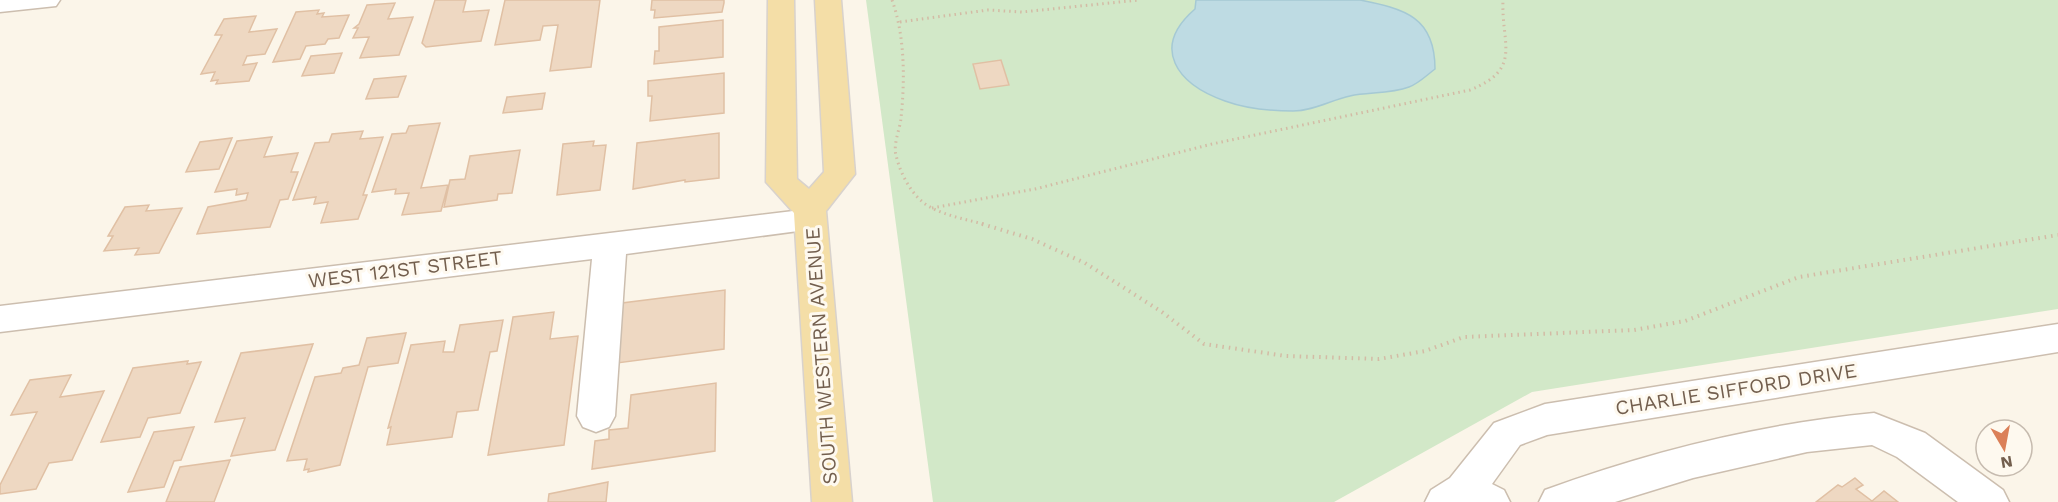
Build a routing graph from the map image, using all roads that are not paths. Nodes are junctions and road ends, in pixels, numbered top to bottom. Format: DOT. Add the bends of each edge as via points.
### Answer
graph roads {
  1 [pos="47,0"];
  2 [pos="781,0"];
  3 [pos="828,0"];
  4 [pos="0,4"];
  5 [pos="810,215"];
  6 [pos="610,244"];
  7 [pos="0,319"];
  8 [pos="2058,338"];
  9 [pos="596,416"];
  10 [pos="1466,498"];
  11 [pos="832,502"];
  12 [pos="1559,502"];
  13 [pos="1989,502"];
  1 -- 4 [label="street"];
  2 -- 5 [label="main road, SOUTH WESTERN AVENUE" via="782,182"];
  3 -- 5 [label="main road, SOUTH WESTERN AVENUE" via="840,174"];
  5 -- 6 [label="street, WEST 121ST STREET"];
  5 -- 11 [label="main road, SOUTH WESTERN AVENUE"];
  6 -- 7 [label="street, WEST 121ST STREET"];
  6 -- 9 [label="street"];
  8 -- 10 [label="street, CHARLIE SIFFORD DRIVE" via="1545,420 1507,434"];
  12 -- 13 [label="street" via="1693,461 1806,436 1874,429 1911,445"];
}
